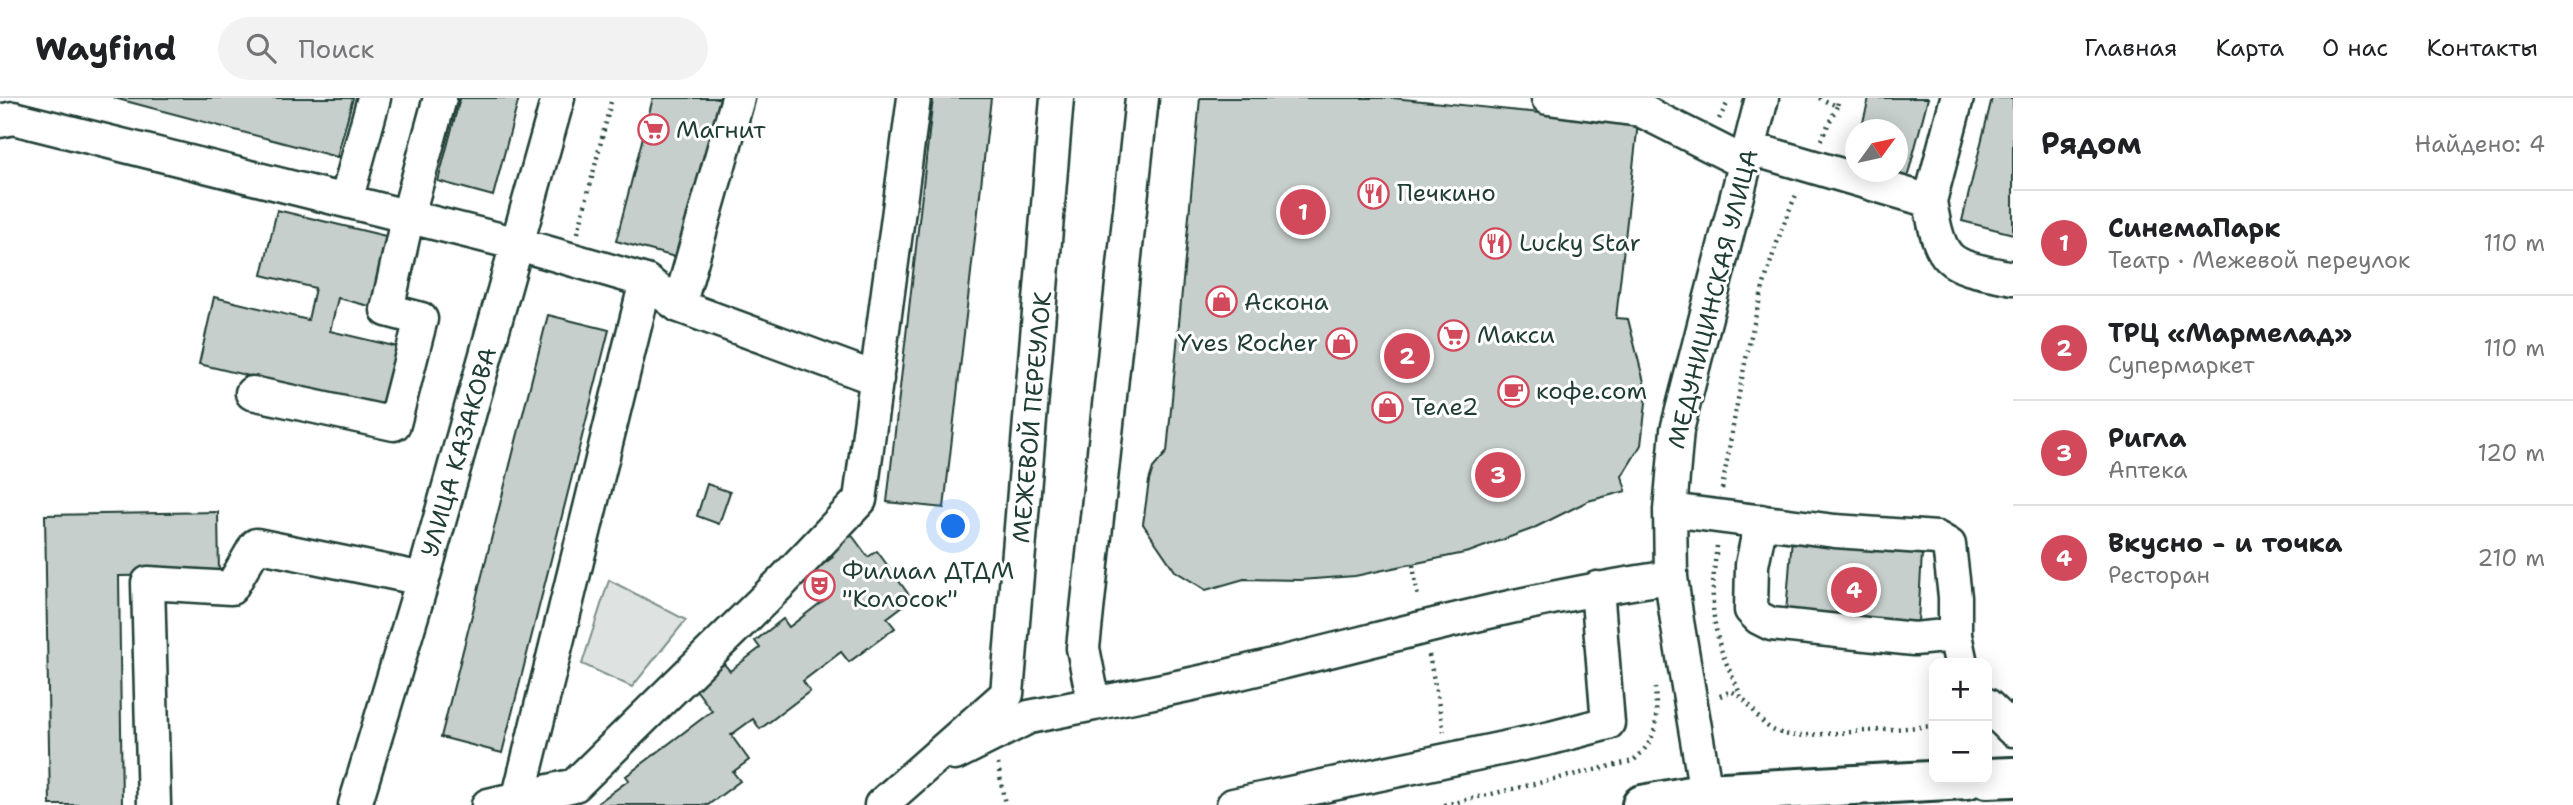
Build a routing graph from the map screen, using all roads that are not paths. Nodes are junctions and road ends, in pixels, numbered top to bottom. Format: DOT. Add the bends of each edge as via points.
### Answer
graph roads {
  1 [pos="374,98"];
  2 [pos="440,98"];
  3 [pos="558,98"];
  4 [pos="738,98"];
  5 [pos="914,98"];
  6 [pos="1057,98"];
  7 [pos="1142,98"];
  8 [pos="1548,98"];
  9 [pos="1762,98"];
  10 [pos="1957,98"];
  11 [pos="0,121"];
  12 [pos="1747,156"];
  13 [pos="346,201"];
  14 [pos="1930,201"];
  15 [pos="408,215"];
  16 [pos="517,244"];
  17 [pos="2013,278"];
  18 [pos="646,281"];
  19 [pos="679,306"];
  20 [pos="877,379"];
  21 [pos="252,393"];
  22 [pos="1670,510"];
  23 [pos="1761,521"];
  24 [pos="1671,577"];
  25 [pos="423,579"];
  26 [pos="1597,588"];
  27 [pos="1958,649"];
  28 [pos="1094,704"];
  29 [pos="1992,711"];
  30 [pos="2013,730"];
  31 [pos="2013,776"];
  32 [pos="911,777"];
  33 [pos="1992,778"];
  34 [pos="1929,781"];
  35 [pos="1706,793"];
  36 [pos="519,796"];
  37 [pos="154,805"];
  38 [pos="355,805"];
  39 [pos="488,805"];
  40 [pos="881,805"];
  41 [pos="1233,805"];
  42 [pos="1642,805"];
  1 -- 13 [label="street"];
  2 -- 15 [label="street"];
  3 -- 16 [label="street, УЛИЦА КАЗАКОВА"];
  4 -- 19 [label="street"];
  5 -- 20 [label="street"];
  6 -- 32 [label="street, МЕЖЕВОЙ ПЕРЕУЛОК" via="1007,694"];
  7 -- 28 [label="street" via="1083,648"];
  8 -- 12 [label="street" via="1640,110"];
  9 -- 12 [label="street, МЕДУНИЦИНСКАЯ УЛИЦА"];
  10 -- 14 [label="street"];
  11 -- 13 [label="street" via="13,118"];
  12 -- 14 [label="street" via="1810,166"];
  12 -- 22 [label="street, МЕДУНИЦИНСКАЯ УЛИЦА" via="1677,430"];
  13 -- 15 [label="street"];
  14 -- 17 [label="street" via="1936,237 1945,255 1966,268"];
  15 -- 16 [label="street"];
  15 -- 21 [label="street" via="387,310 421,319 394,424"];
  16 -- 18 [label="street"];
  16 -- 25 [label="street, УЛИЦА КАЗАКОВА"];
  18 -- 19 [label="street"];
  18 -- 36 [label="street"];
  19 -- 20 [label="street"];
  20 -- 36 [label="street" via="860,500 783,582 575,785"];
  22 -- 23 [label="street"];
  22 -- 24 [label="street, МЕДУНИЦИНСКАЯ УЛИЦА"];
  23 -- 27 [label="street" via="1937,538 1949,545"];
  23 -- 27 [label="street" via="1752,565 1751,610 1759,618 1771,624 1914,639"];
  24 -- 26 [label="street"];
  24 -- 35 [label="street, МЕДУНИЦИНСКАЯ УЛИЦА"];
  25 -- 37 [label="street" via="256,545 231,588 148,583"];
  25 -- 38 [label="street, УЛИЦА КАЗАКОВА"];
  26 -- 28 [label="street" via="1422,617 1234,675"];
  26 -- 41 [label="street" via="1608,723"];
  28 -- 32 [label="street" via="1029,717"];
  29 -- 30 [label="street"];
  31 -- 33 [label="main road"];
  32 -- 40 [label="street, МЕЖЕВОЙ ПЕРЕУЛОК"];
  34 -- 35 [label="main road"];
  35 -- 42 [label="main road"];
  36 -- 39 [label="street"];
}
